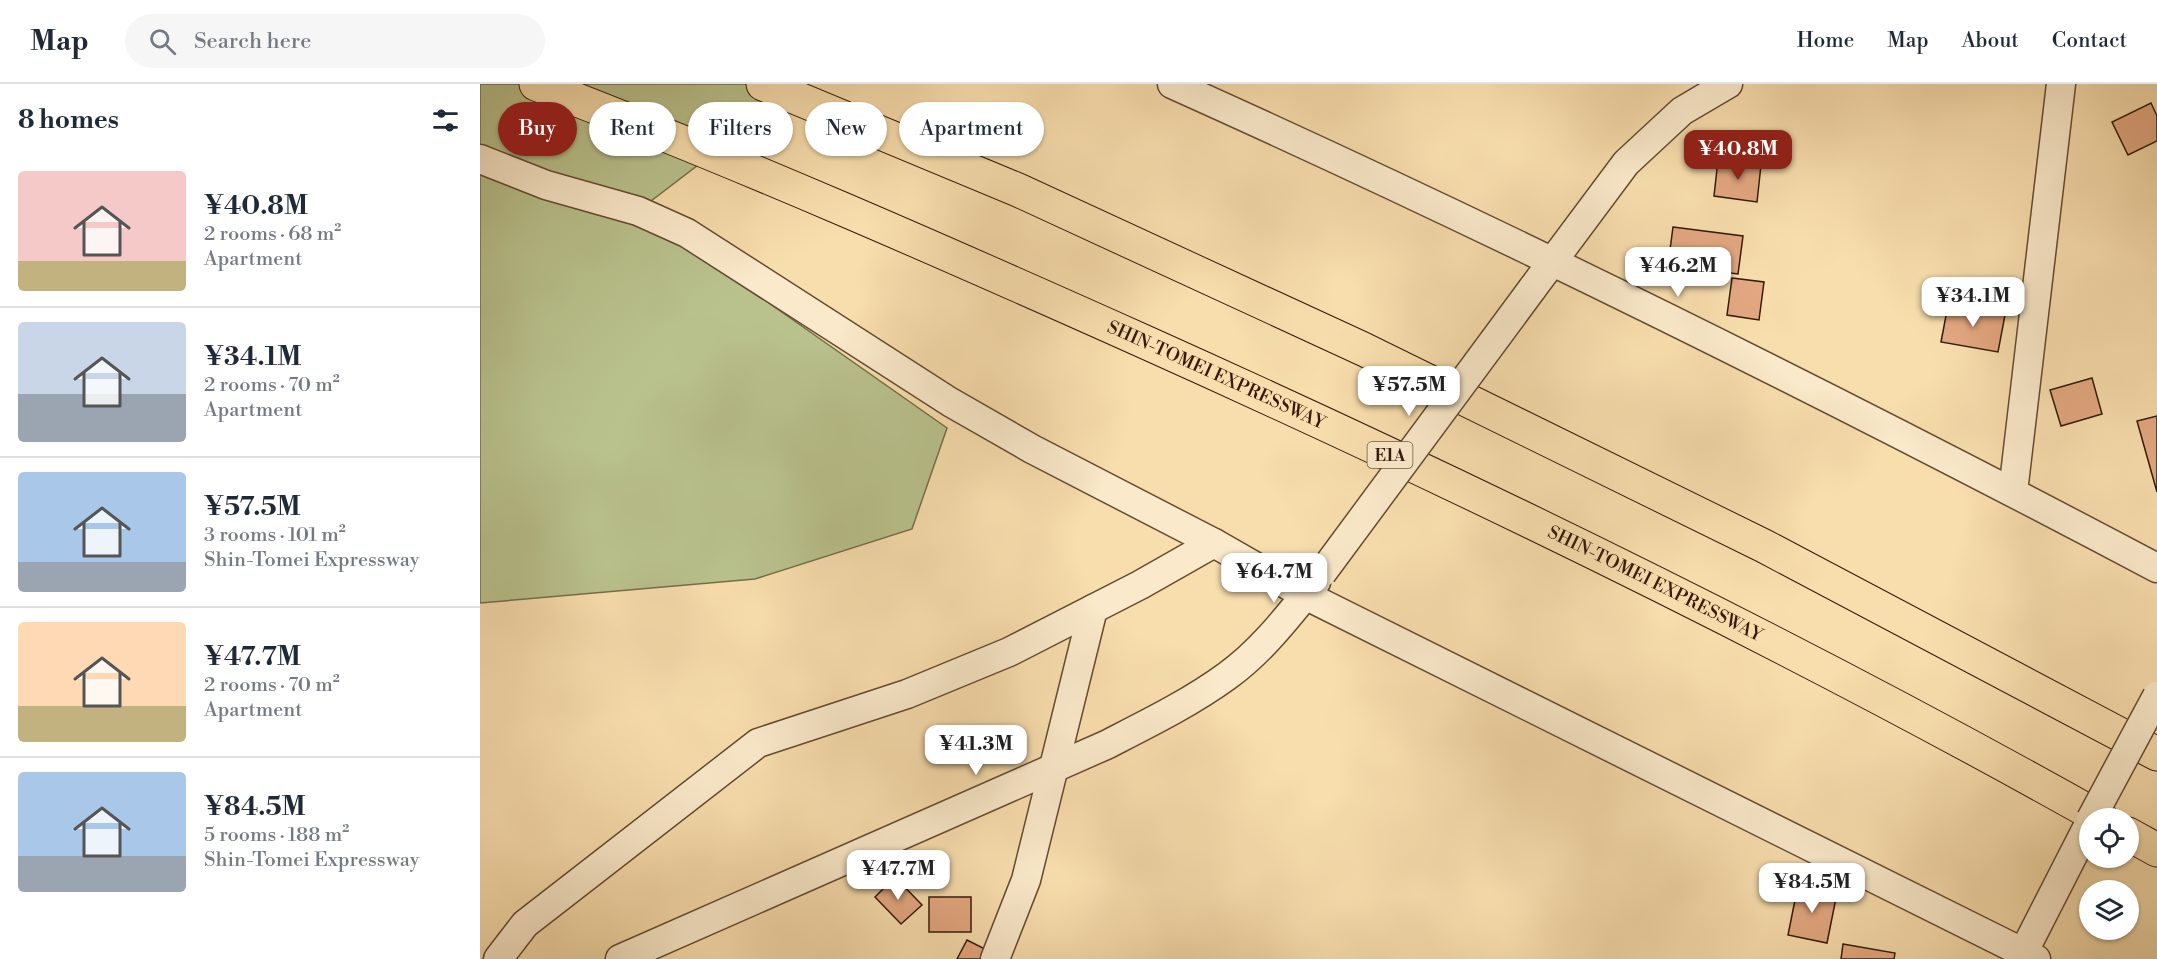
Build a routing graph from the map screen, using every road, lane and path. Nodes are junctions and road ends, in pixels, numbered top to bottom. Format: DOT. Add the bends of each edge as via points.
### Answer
graph roads {
  1 [pos="537,84"];
  2 [pos="763,84"];
  3 [pos="1172,84"];
  4 [pos="1728,84"];
  5 [pos="2061,84"];
  6 [pos="480,159"];
  7 [pos="1554,261"];
  8 [pos="2013,492"];
  9 [pos="1214,543"];
  10 [pos="2157,568"];
  11 [pos="1305,596"];
  12 [pos="1092,609"];
  13 [pos="2157,696"];
  14 [pos="2157,754"];
  15 [pos="1054,767"];
  16 [pos="2081,808"];
  17 [pos="2096,808"];
  18 [pos="2139,840"];
  19 [pos="2079,841"];
  20 [pos="2157,850"];
  21 [pos="2026,956"];
  22 [pos="498,959"];
  23 [pos="620,959"];
  24 [pos="995,959"];
  1 -- 16 [label="highway, SHIN-TOMEI EXPRESSWAY / E1A" via="658,131 979,268 1330,426 1727,618"];
  2 -- 14 [label="highway" via="1018,190 1363,349 1764,546"];
  3 -- 7 [label="street"];
  4 -- 7 [label="street" via="1682,111 1626,163"];
  5 -- 8 [label="street"];
  6 -- 9 [label="street" via="546,185 638,211 687,233 950,402"];
  7 -- 8 [label="street"];
  7 -- 11 [label="street, bridge"];
  8 -- 10 [label="street"];
  9 -- 11 [label="street"];
  9 -- 12 [label="street"];
  11 -- 15 [label="street" via="1292,615 1228,676 1106,745"];
  11 -- 21 [label="street"];
  12 -- 15 [label="street"];
  12 -- 22 [label="street" via="1010,652 907,694 758,743 525,924"];
  13 -- 17 [label="street, bridge"];
  15 -- 23 [label="street"];
  15 -- 24 [label="street" via="1026,880"];
  18 -- 20 [label="highway"];
  19 -- 21 [label="street"];
}
